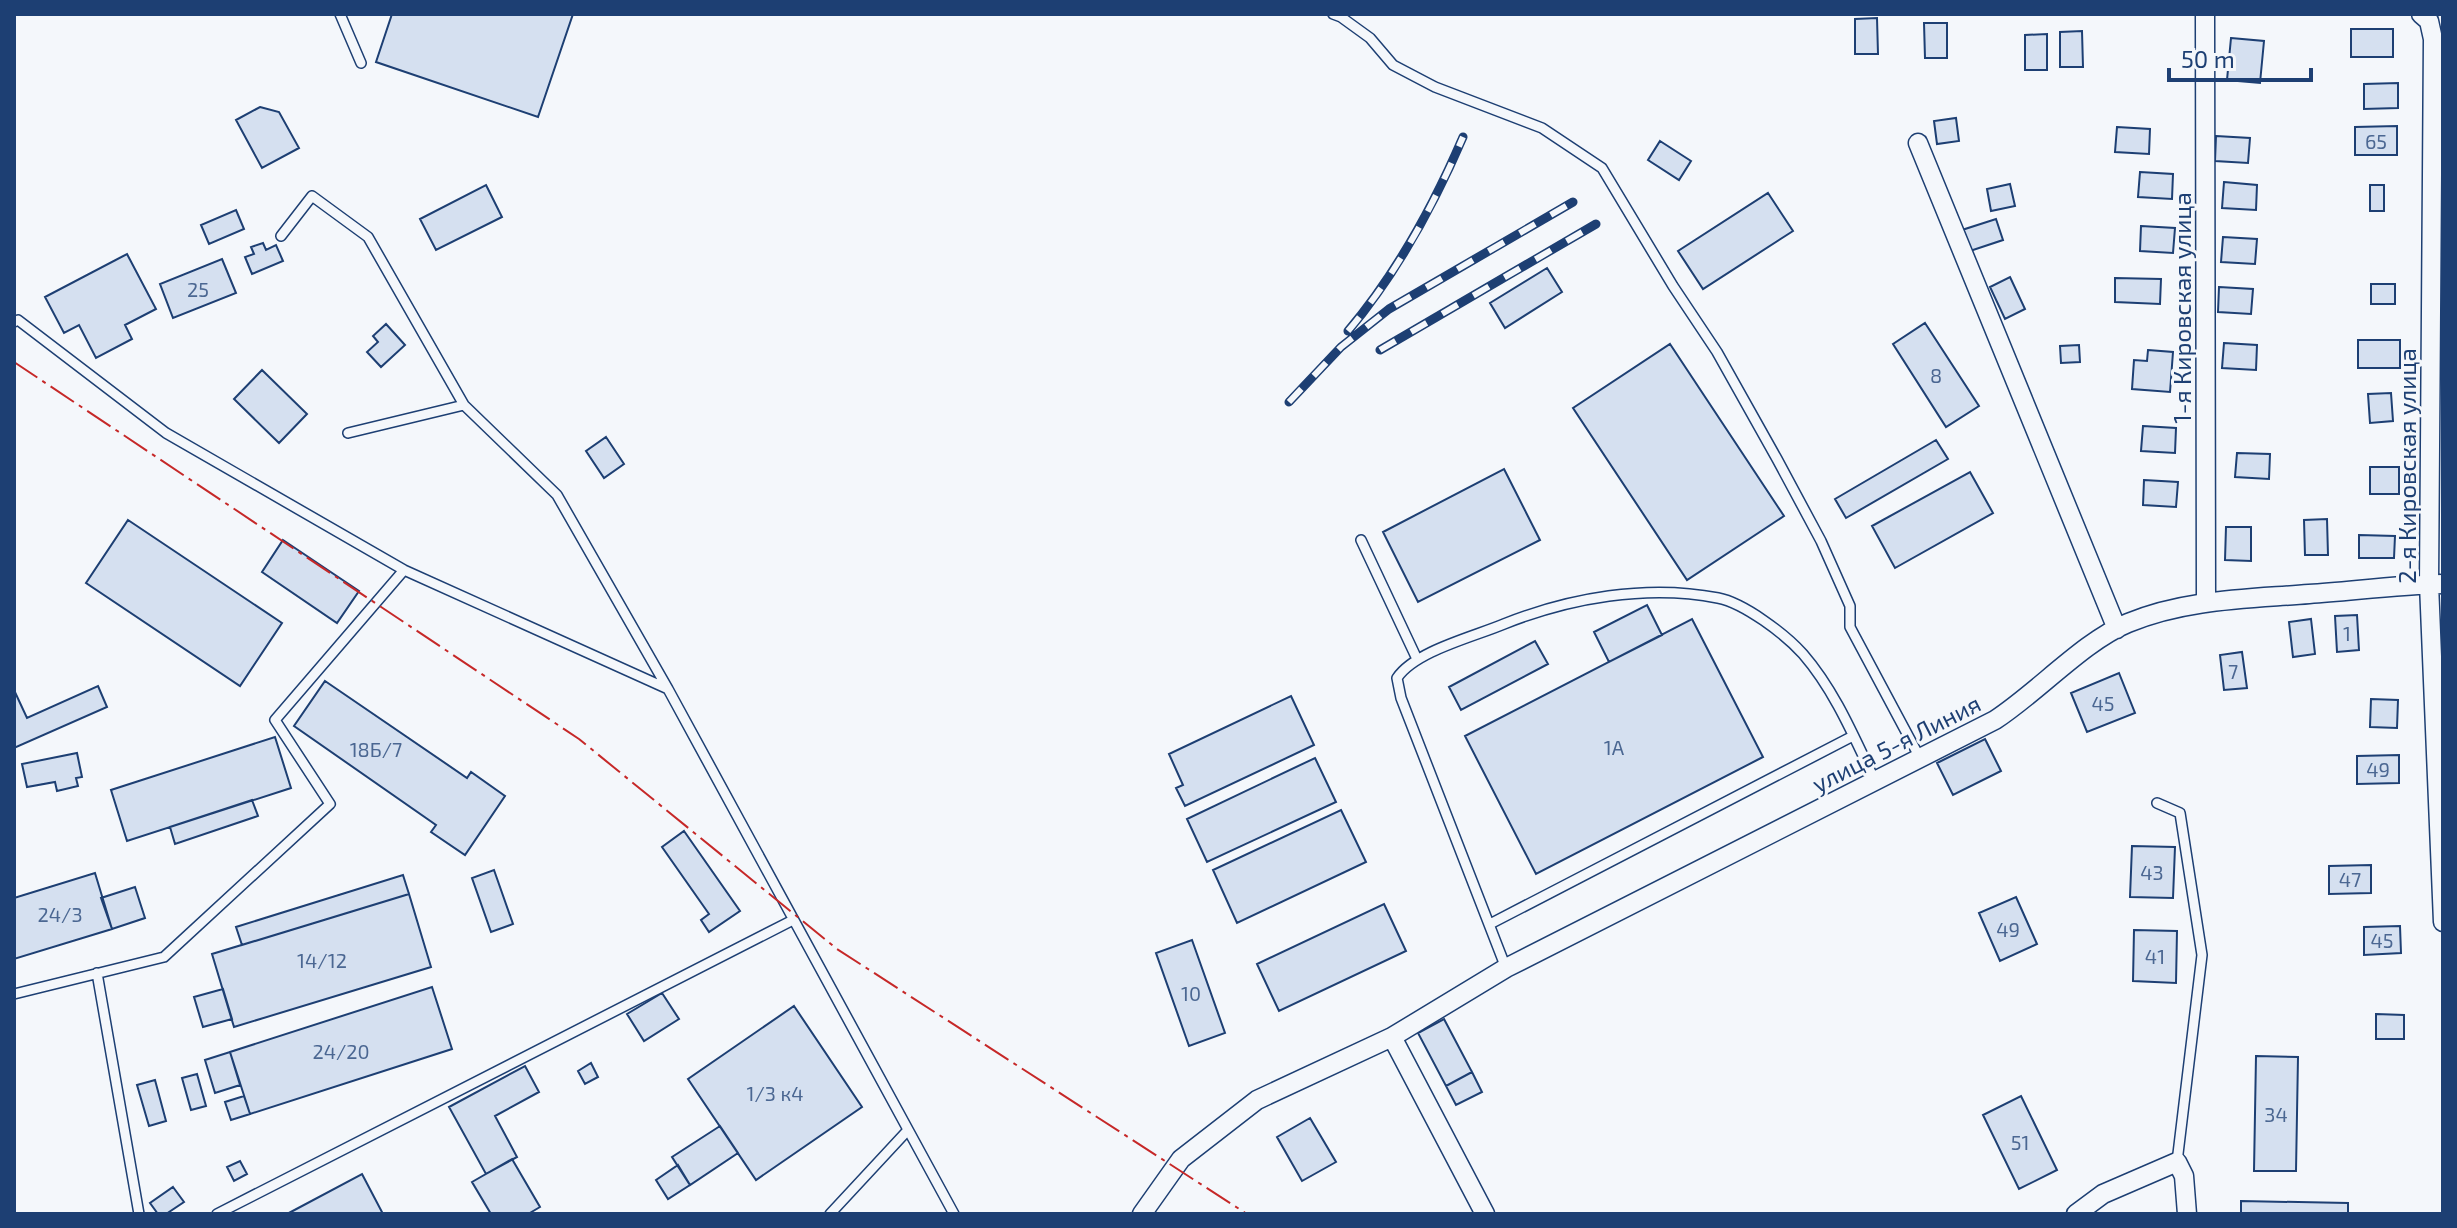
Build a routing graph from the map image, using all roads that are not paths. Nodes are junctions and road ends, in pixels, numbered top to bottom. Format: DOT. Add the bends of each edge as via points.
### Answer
graph roads {
  1 [pos="340,14"];
  2 [pos="1333,14"];
  3 [pos="2205,14"];
  4 [pos="2421,14"];
  5 [pos="361,63"];
  6 [pos="1918,143"];
  7 [pos="281,236"];
  8 [pos="14,322"];
  9 [pos="464,405"];
  10 [pos="348,433"];
  11 [pos="1361,540"];
  12 [pos="404,570"];
  13 [pos="2436,584"];
  14 [pos="2206,603"];
  15 [pos="2117,629"];
  16 [pos="1417,659"];
  17 [pos="668,689"];
  18 [pos="1853,736"];
  19 [pos="1920,758"];
  20 [pos="1875,781"];
  21 [pos="2157,803"];
  22 [pos="793,920"];
  23 [pos="2443,922"];
  24 [pos="1490,924"];
  25 [pos="1506,968"];
  26 [pos="97,973"];
  27 [pos="14,994"];
  28 [pos="1392,1037"];
  29 [pos="908,1130"];
  30 [pos="2177,1162"];
  31 [pos="139,1214"];
  32 [pos="217,1214"];
  33 [pos="830,1214"];
  34 [pos="954,1214"];
  35 [pos="1142,1214"];
  36 [pos="1485,1214"];
  37 [pos="2076,1214"];
  38 [pos="2187,1214"];
  1 -- 5 [label="lane"];
  2 -- 19 [label="lane" via="1370,38 1393,65 1542,128 1602,168 1717,352 1821,541 1850,606 1850,627"];
  3 -- 14 [label="street, 1-я Кировская улица"];
  4 -- 13 [label="street, 2-я Кировская улица" via="2429,21 2433,39"];
  6 -- 15 [label="street"];
  7 -- 9 [label="lane" via="312,196 368,237"];
  8 -- 12 [label="lane" via="166,433"];
  9 -- 10 [label="lane"];
  9 -- 17 [label="lane" via="557,495"];
  11 -- 16 [label="lane"];
  12 -- 17 [label="lane"];
  12 -- 26 [label="lane" via="275,720 330,804 164,957"];
  13 -- 14 [label="street, улица 5-я Линия"];
  13 -- 23 [label="street, 2-я Кировская улица"];
  14 -- 15 [label="street, улица 5-я Линия" via="2163,611"];
  15 -- 19 [label="street, улица 5-я Линия" via="2005,714"];
  16 -- 18 [label="lane" via="1569,603 1621,595 1720,598 1756,616 1802,653"];
  16 -- 24 [label="lane" via="1404,668 1397,686"];
  17 -- 22 [label="lane"];
  18 -- 20 [label="lane"];
  18 -- 24 [label="lane"];
  19 -- 20 [label="street, улица 5-я Линия"];
  20 -- 25 [label="street, улица 5-я Линия"];
  21 -- 30 [label="lane" via="2180,813 2202,955"];
  22 -- 29 [label="lane"];
  22 -- 32 [label="lane"];
  24 -- 25 [label="lane"];
  25 -- 28 [label="street, улица 5-я Линия"];
  26 -- 27 [label="lane"];
  26 -- 31 [label="lane"];
  28 -- 35 [label="street, улица 5-я Линия" via="1257,1100 1181,1159"];
  28 -- 36 [label="street"];
  29 -- 33 [label="lane"];
  29 -- 34 [label="lane"];
  30 -- 37 [label="street" via="2103,1194"];
  30 -- 38 [label="street" via="2184,1176"];
}
